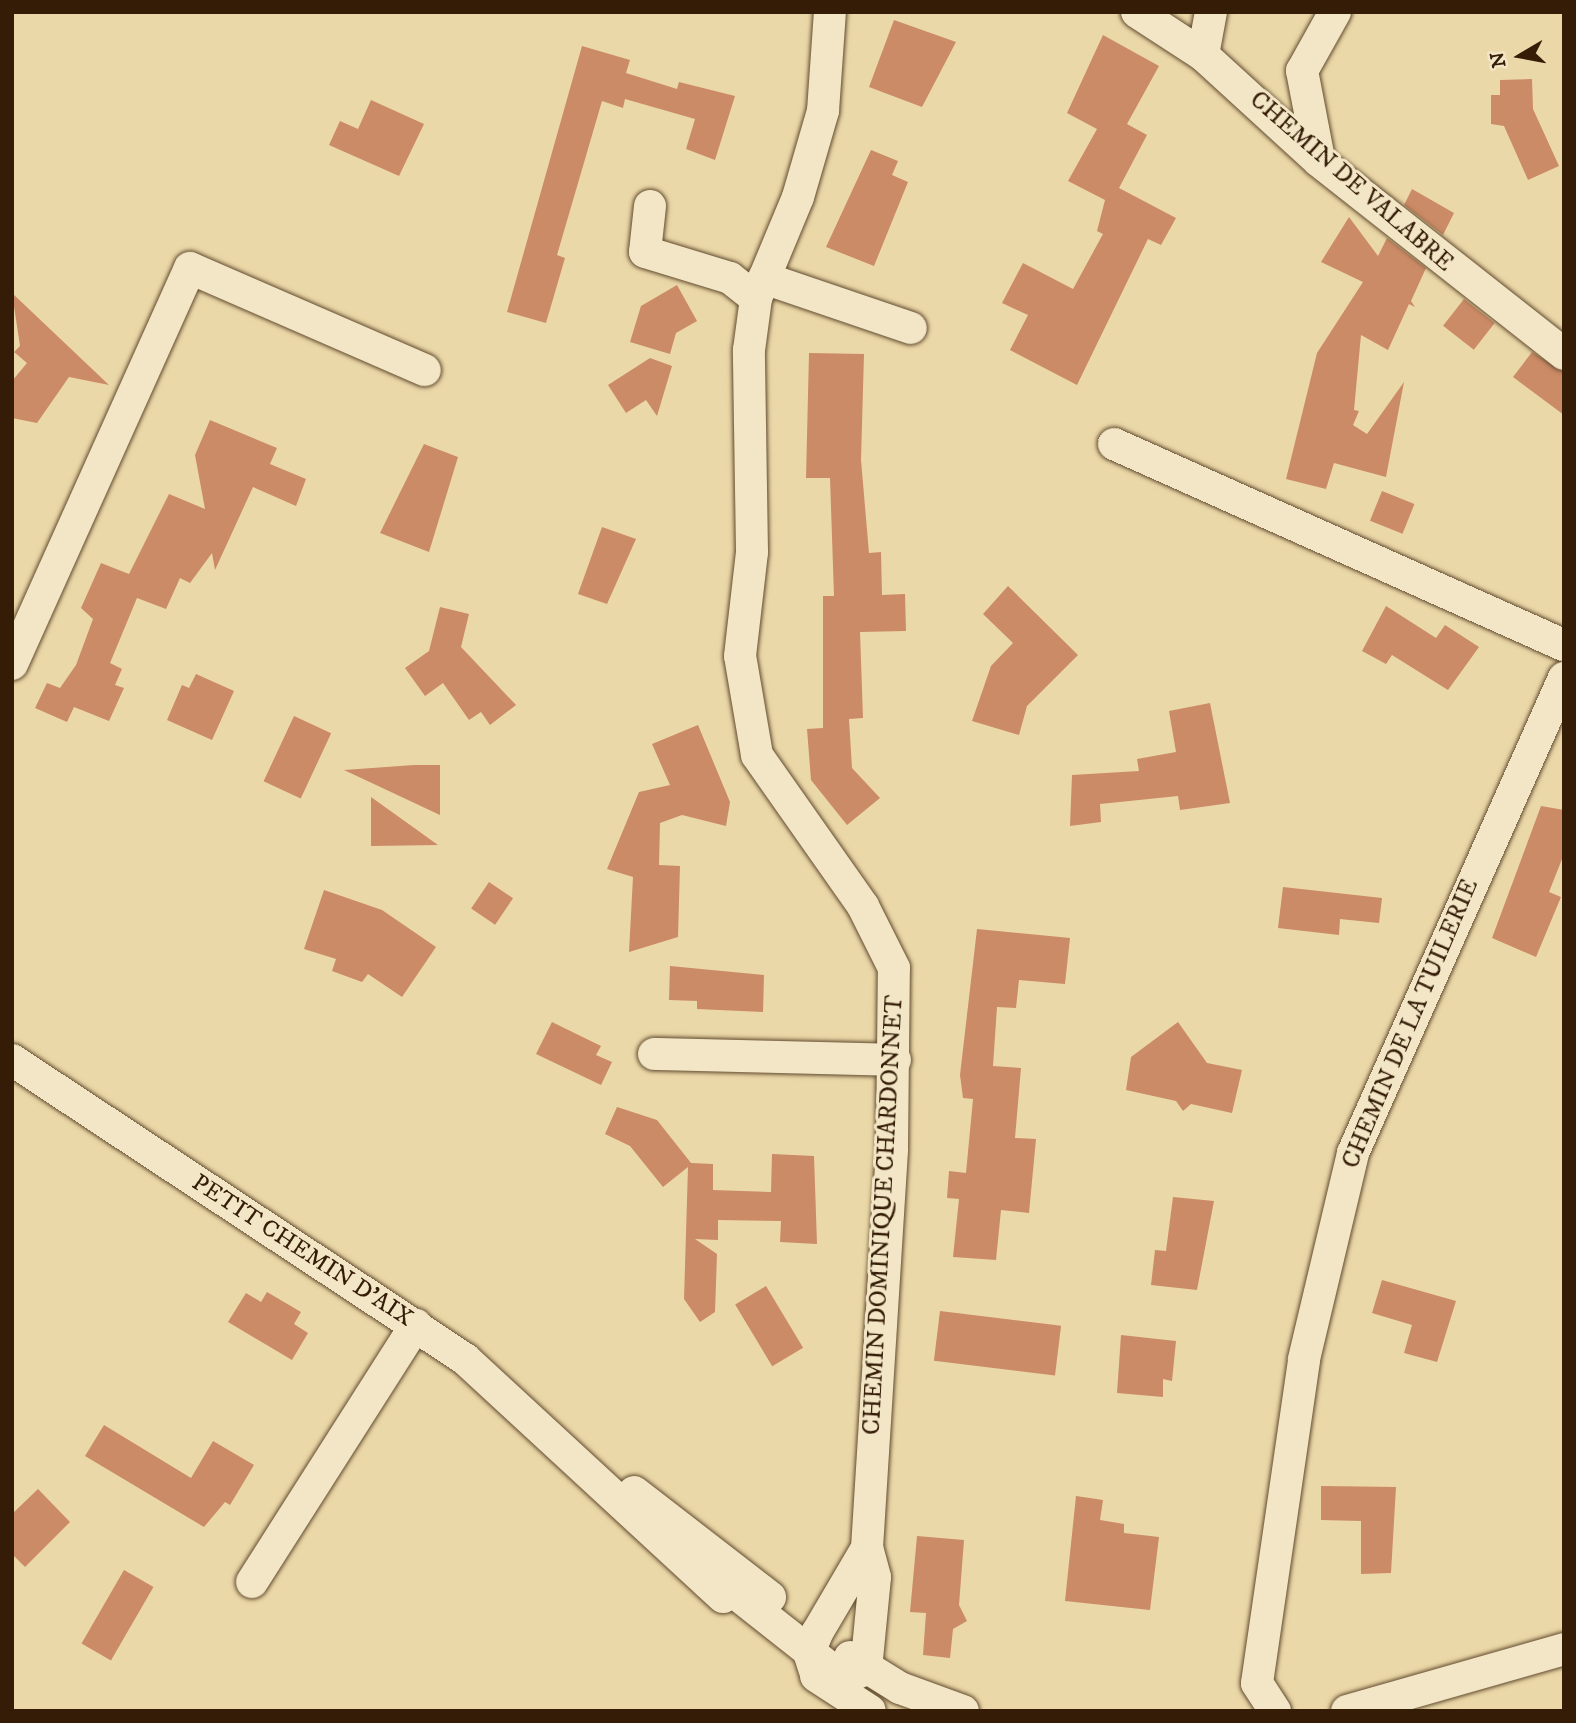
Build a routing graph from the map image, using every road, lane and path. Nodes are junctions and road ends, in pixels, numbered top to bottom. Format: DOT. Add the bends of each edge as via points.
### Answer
graph roads {
  1 [pos="830,12"];
  2 [pos="1137,12"];
  3 [pos="1211,12"];
  4 [pos="1335,12"];
  5 [pos="1203,55"];
  6 [pos="1319,161"];
  7 [pos="650,206"];
  8 [pos="760,288"];
  9 [pos="911,328"];
  10 [pos="1564,354"];
  11 [pos="425,370"];
  12 [pos="1114,444"];
  13 [pos="1564,645"];
  14 [pos="12,664"];
  15 [pos="1564,678"];
  16 [pos="654,1054"];
  17 [pos="12,1060"];
  18 [pos="895,1060"];
  19 [pos="416,1325"];
  20 [pos="578,1460"];
  21 [pos="867,1548"];
  22 [pos="252,1582"];
  23 [pos="1564,1649"];
  24 [pos="814,1655"];
  25 [pos="866,1669"];
  26 [pos="906,1705"];
  27 [pos="866,1710"];
  28 [pos="963,1711"];
  29 [pos="1275,1711"];
  30 [pos="1347,1711"];
  1 -- 8 [label="street, CHEMIN DOMINIQUE CHARDONNET" via="823,111 798,197"];
  2 -- 5 [label="street, CHEMIN DE VALABRE"];
  3 -- 5 [label="street"];
  4 -- 6 [label="street" via="1302,71"];
  5 -- 6 [label="street, CHEMIN DE VALABRE"];
  6 -- 10 [label="street, CHEMIN DE VALABRE"];
  7 -- 8 [label="street" via="645,252"];
  8 -- 9 [label="street"];
  8 -- 18 [label="street, CHEMIN DOMINIQUE CHARDONNET" via="749,350 752,552 740,656 755,742 810,837 863,906 894,968"];
  11 -- 14 [label="street" via="190,268"];
  12 -- 13 [label="street"];
  15 -- 29 [label="street, CHEMIN DE LA TUILERIE" via="1353,1153 1304,1359 1257,1683"];
  16 -- 18 [label="street"];
  17 -- 19 [label="street, PETIT CHEMIN D'AIX"];
  18 -- 21 [label="street, CHEMIN DOMINIQUE CHARDONNET"];
  19 -- 20 [label="street, PETIT CHEMIN D'AIX" via="465,1359"];
  19 -- 22 [label="street"];
  20 -- 24 [label="street, PETIT CHEMIN D'AIX" via="708,1583"];
  20 -- 24 [label="street, PETIT CHEMIN D'AIX" via="656,1504"];
  21 -- 24 [label="street, CHEMIN DOMINIQUE CHARDONNET"];
  21 -- 25 [label="street, CHEMIN DOMINIQUE CHARDONNET" via="875,1577"];
  23 -- 30 [label="street"];
  24 -- 25 [label="street" via="844,1679"];
  24 -- 27 [label="street"];
  25 -- 26 [label="street"];
  26 -- 27 [label="street" via="877,1702"];
  26 -- 28 [label="street"];
}
